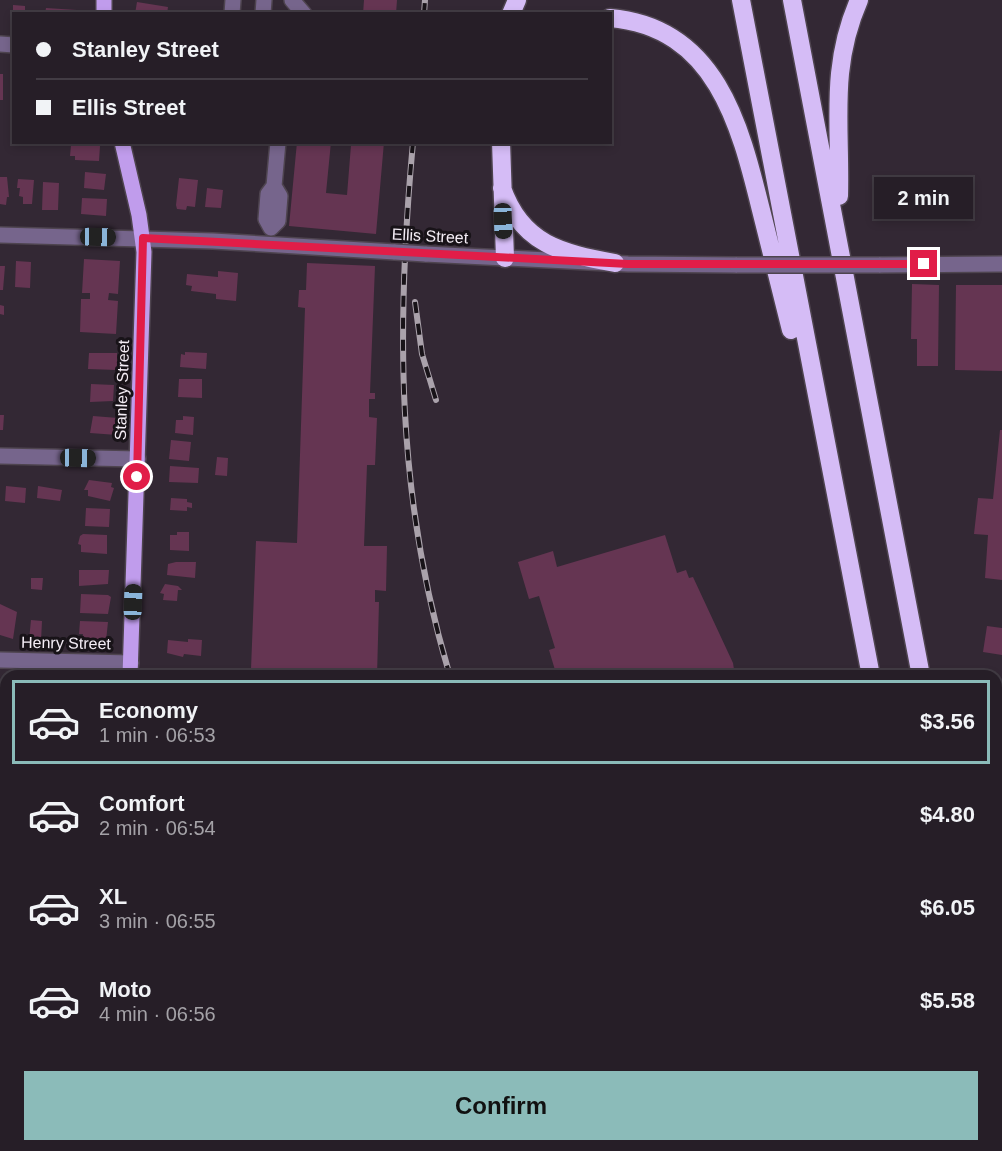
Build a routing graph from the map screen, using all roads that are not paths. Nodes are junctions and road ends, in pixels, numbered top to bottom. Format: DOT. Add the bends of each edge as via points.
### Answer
graph roads {
  1 [pos="292,0"];
  2 [pos="741,0"];
  3 [pos="792,0"];
  4 [pos="859,0"];
  5 [pos="302,12"];
  6 [pos="612,18"];
  7 [pos="122,144"];
  8 [pos="278,144"];
  9 [pos="501,144"];
  10 [pos="502,188"];
  11 [pos="837,231"];
  12 [pos="0,236"];
  13 [pos="143,238"];
  14 [pos="269,244"];
  15 [pos="505,258"];
  16 [pos="615,263"];
  17 [pos="1002,264"];
  18 [pos="811,374"];
  19 [pos="0,456"];
  20 [pos="138,459"];
  21 [pos="0,660"];
  22 [pos="130,670"];
  23 [pos="870,670"];
  24 [pos="920,670"];
  1 -- 5 [label="street"];
  2 -- 18 [label="highway"];
  3 -- 11 [label="highway"];
  4 -- 11 [label="highway" via="844,43 837,85"];
  6 -- 18 [label="highway" via="645,26 673,39 703,65 724,95 744,141 792,332"];
  7 -- 13 [label="main road, Stanley Street"];
  8 -- 14 [label="street" via="274,186 268,194"];
  9 -- 10 [label="highway"];
  10 -- 15 [label="highway"];
  10 -- 16 [label="highway" via="517,218 537,240"];
  11 -- 24 [label="highway"];
  12 -- 13 [label="street, Ellis Street"];
  13 -- 14 [label="street, Ellis Street"];
  13 -- 20 [label="main road, Stanley Street"];
  14 -- 15 [label="street, Ellis Street, bridge"];
  15 -- 16 [label="street, Ellis Street"];
  16 -- 17 [label="street, Ellis Street, bridge"];
  18 -- 23 [label="highway"];
  19 -- 20 [label="street"];
  20 -- 22 [label="main road, Stanley Street"];
  21 -- 22 [label="street, Henry Street"];
}
